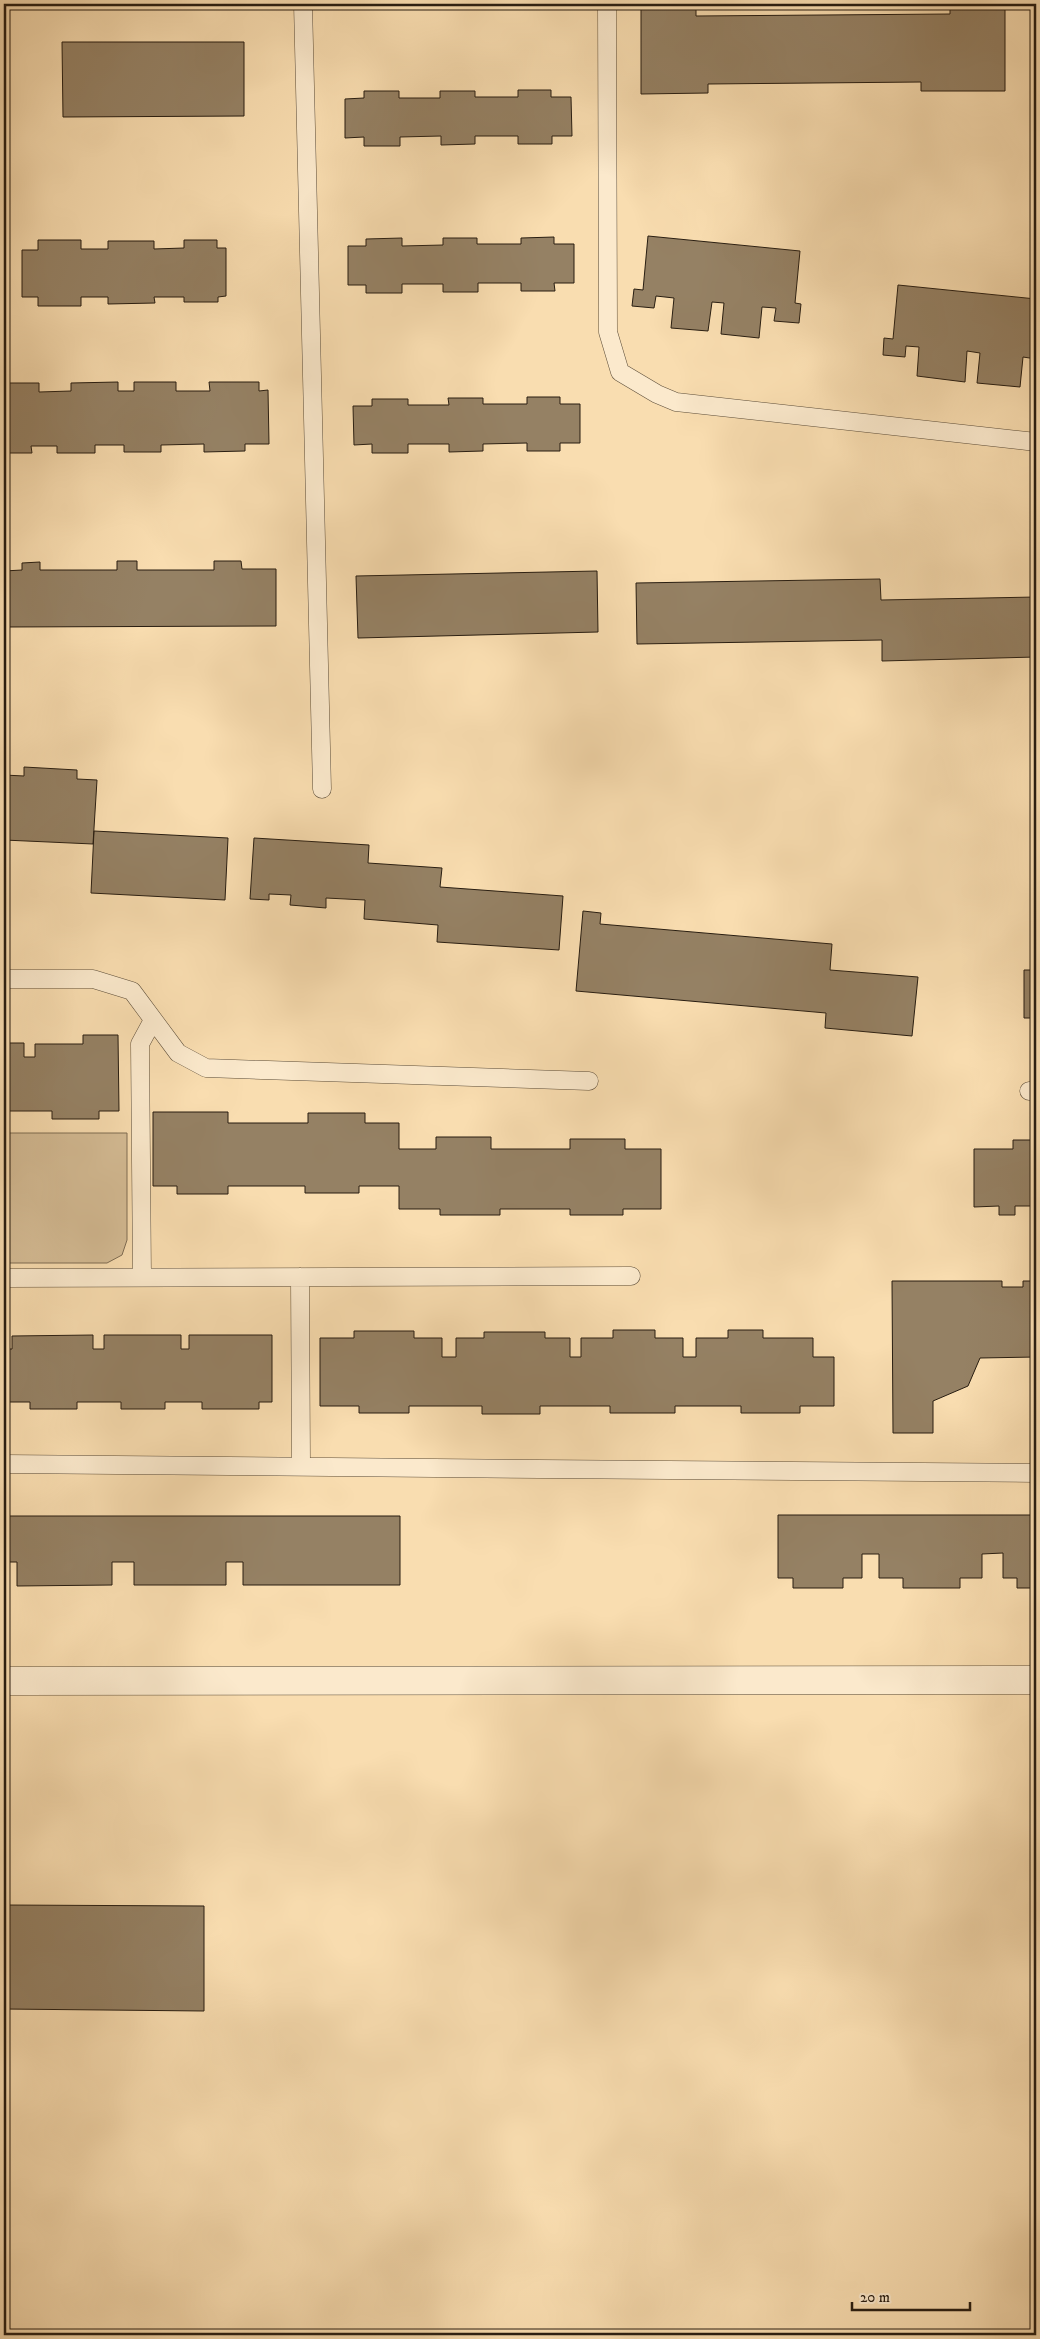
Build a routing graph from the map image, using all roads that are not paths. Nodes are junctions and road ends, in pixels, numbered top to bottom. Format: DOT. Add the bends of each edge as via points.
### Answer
graph roads {
  1 [pos="304,4"];
  2 [pos="606,4"];
  3 [pos="1036,442"];
  4 [pos="322,789"];
  5 [pos="4,979"];
  6 [pos="153,1020"];
  7 [pos="589,1081"];
  8 [pos="631,1276"];
  9 [pos="300,1277"];
  10 [pos="4,1278"];
  11 [pos="142,1278"];
  12 [pos="4,1464"];
  13 [pos="301,1465"];
  14 [pos="1036,1472"];
  15 [pos="1036,1680"];
  16 [pos="4,1681"];
  1 -- 4 [label="lane"];
  2 -- 3 [label="lane" via="608,332 620,372 676,402"];
  5 -- 6 [label="lane" via="93,979 132,991"];
  6 -- 7 [label="lane" via="178,1053 206,1068"];
  6 -- 11 [label="lane" via="140,1044"];
  8 -- 9 [label="lane"];
  9 -- 11 [label="lane"];
  9 -- 13 [label="lane"];
  10 -- 11 [label="lane"];
  12 -- 13 [label="lane"];
  13 -- 14 [label="lane" via="775,1473"];
  15 -- 16 [label="street"];
}
